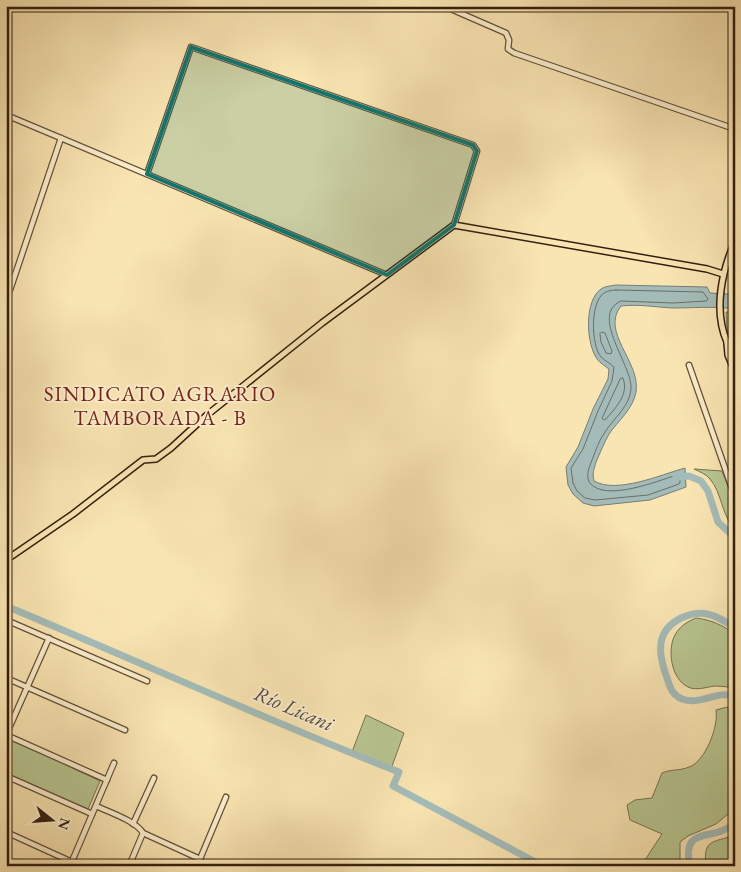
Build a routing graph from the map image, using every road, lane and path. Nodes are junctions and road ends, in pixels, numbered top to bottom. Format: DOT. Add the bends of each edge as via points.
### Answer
graph roads {
  1 [pos="444,6"];
  2 [pos="6,115"];
  3 [pos="735,130"];
  4 [pos="61,138"];
  5 [pos="147,174"];
  6 [pos="454,225"];
  7 [pos="735,241"];
  8 [pos="732,255"];
  9 [pos="723,274"];
  10 [pos="387,275"];
  11 [pos="10,290"];
  12 [pos="735,339"];
  13 [pos="727,343"];
  14 [pos="735,356"];
  15 [pos="689,365"];
  16 [pos="735,372"];
  17 [pos="735,497"];
  18 [pos="6,560"];
  19 [pos="6,620"];
  20 [pos="49,638"];
  21 [pos="6,678"];
  22 [pos="148,681"];
  23 [pos="28,687"];
  24 [pos="125,730"];
  25 [pos="6,735"];
  26 [pos="114,763"];
  27 [pos="6,776"];
  28 [pos="154,778"];
  29 [pos="107,780"];
  30 [pos="226,797"];
  31 [pos="96,806"];
  32 [pos="92,814"];
  33 [pos="133,824"];
  34 [pos="6,832"];
  35 [pos="143,833"];
  36 [pos="200,859"];
  37 [pos="71,864"];
  38 [pos="129,866"];
  39 [pos="199,866"];
  1 -- 3 [label="street" via="506,33 508,49 514,53"];
  2 -- 4 [label="street"];
  4 -- 5 [label="street"];
  4 -- 11 [label="street"];
  5 -- 6 [label="street" via="191,47 473,145 477,151"];
  5 -- 10 [label="street"];
  6 -- 9 [label="main road"];
  6 -- 10 [label="main road"];
  7 -- 8 [label="main road"];
  8 -- 9 [label="main road"];
  9 -- 13 [label="main road" via="721,308"];
  10 -- 18 [label="main road" via="207,415 171,448 156,459 142,460 73,514"];
  12 -- 13 [label="street"];
  13 -- 14 [label="main road"];
  13 -- 16 [label="main road"];
  15 -- 17 [label="street"];
  19 -- 20 [label="street"];
  20 -- 22 [label="street"];
  20 -- 23 [label="street"];
  21 -- 23 [label="street"];
  23 -- 24 [label="street"];
  23 -- 25 [label="street"];
  25 -- 29 [label="street"];
  26 -- 29 [label="street"];
  27 -- 32 [label="street"];
  28 -- 33 [label="street"];
  29 -- 31 [label="street"];
  30 -- 36 [label="street"];
  31 -- 32 [label="street"];
  31 -- 33 [label="street"];
  32 -- 37 [label="street"];
  33 -- 35 [label="street"];
  34 -- 37 [label="street"];
  35 -- 36 [label="street"];
  35 -- 38 [label="street"];
  36 -- 39 [label="street"];
}
